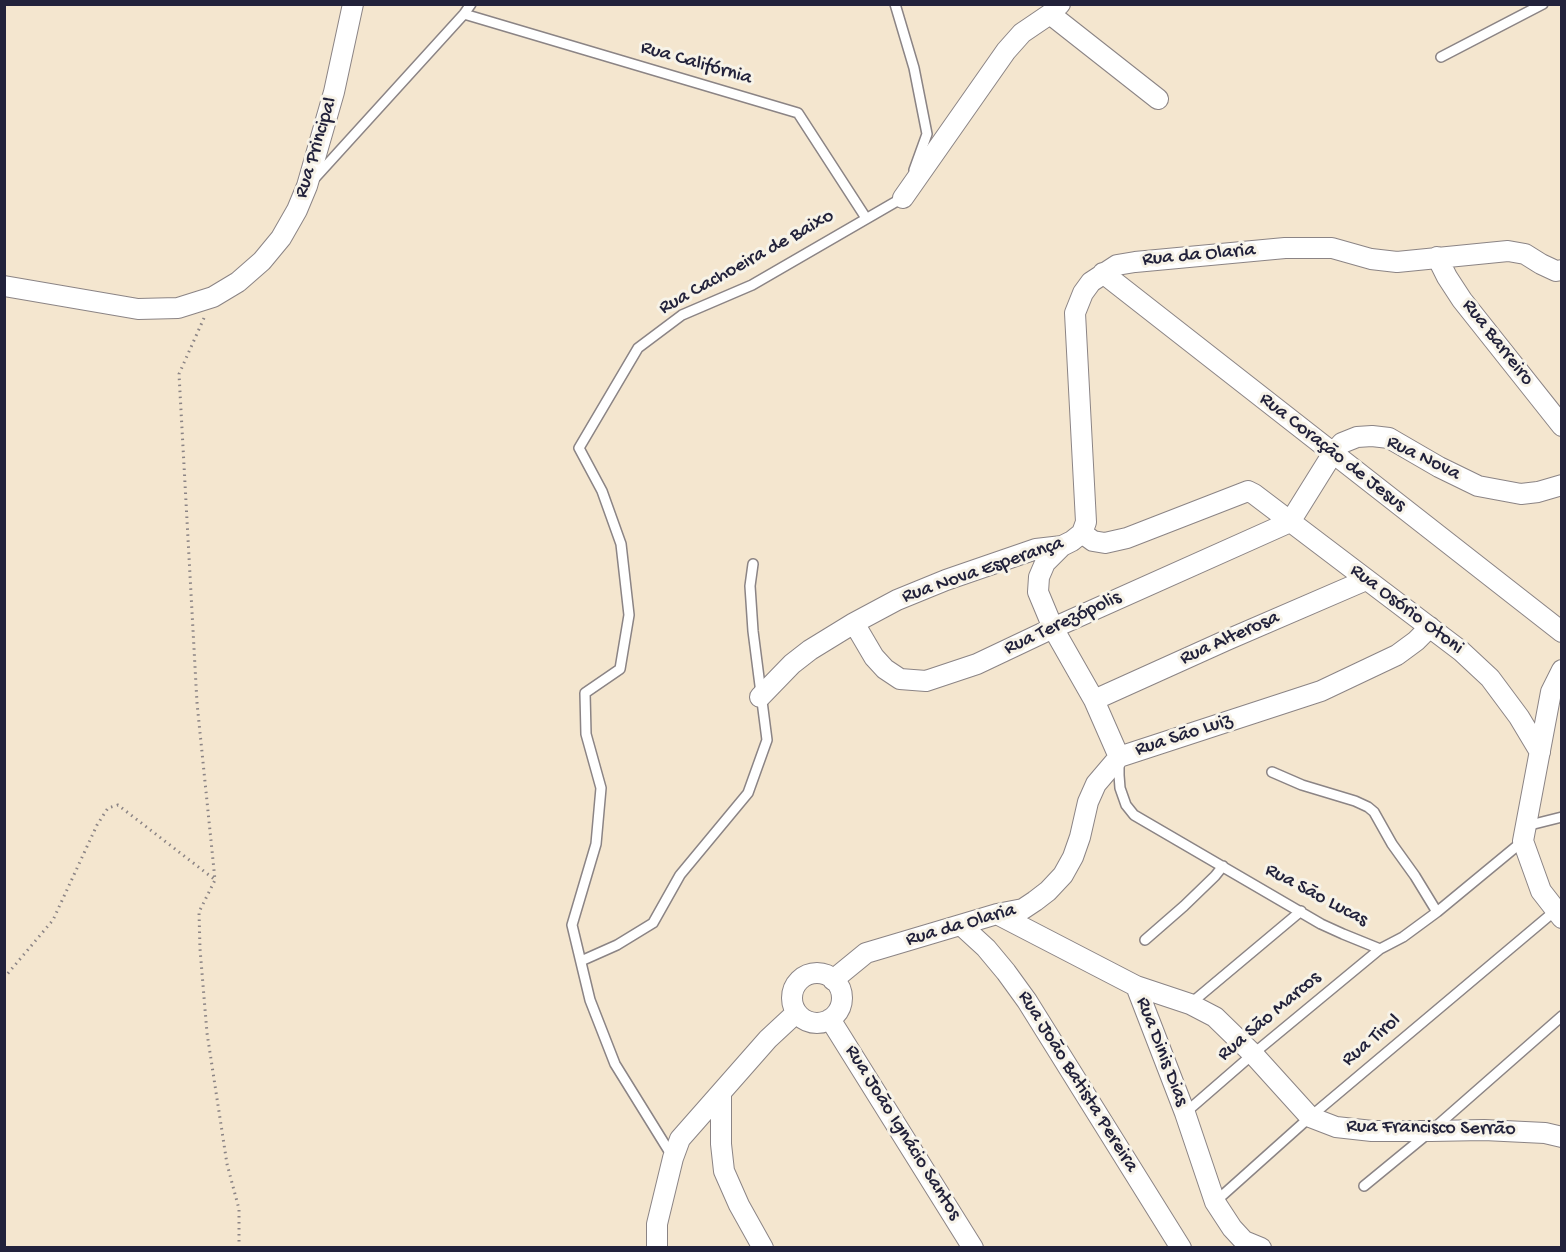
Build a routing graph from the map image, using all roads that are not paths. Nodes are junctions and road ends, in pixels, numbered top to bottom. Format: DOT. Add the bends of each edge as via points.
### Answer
graph roads {
  1 [pos="353,4"];
  2 [pos="471,4"];
  3 [pos="895,4"];
  4 [pos="1543,4"];
  5 [pos="1055,9"];
  6 [pos="464,14"];
  7 [pos="1441,57"];
  8 [pos="1158,99"];
  9 [pos="307,186"];
  10 [pos="903,198"];
  11 [pos="866,218"];
  12 [pos="1437,257"];
  13 [pos="1562,270"];
  14 [pos="1103,273"];
  15 [pos="4,286"];
  16 [pos="1562,426"];
  17 [pos="1333,453"];
  18 [pos="1562,485"];
  19 [pos="1248,491"];
  20 [pos="1290,522"];
  21 [pos="1082,533"];
  22 [pos="1062,546"];
  23 [pos="753,564"];
  24 [pos="1366,580"];
  25 [pos="854,623"];
  26 [pos="1430,627"];
  27 [pos="1053,628"];
  28 [pos="1562,632"];
  29 [pos="1562,670"];
  30 [pos="760,697"];
  31 [pos="1094,700"];
  32 [pos="1540,752"];
  33 [pos="1119,757"];
  34 [pos="1272,772"];
  35 [pos="1562,817"];
  36 [pos="1524,834"];
  37 [pos="1223,866"];
  38 [pos="1301,911"];
  39 [pos="1437,912"];
  40 [pos="1559,912"];
  41 [pos="997,914"];
  42 [pos="962,926"];
  43 [pos="1145,940"];
  44 [pos="1380,948"];
  45 [pos="581,961"];
  46 [pos="834,980"];
  47 [pos="1136,986"];
  48 [pos="1190,1004"];
  49 [pos="796,1013"];
  50 [pos="1562,1017"];
  51 [pos="830,1019"];
  52 [pos="1253,1054"];
  53 [pos="721,1093"];
  54 [pos="1185,1113"];
  55 [pos="1310,1117"];
  56 [pos="1431,1131"];
  57 [pos="1562,1137"];
  58 [pos="673,1158"];
  59 [pos="1364,1186"];
  60 [pos="1215,1202"];
  61 [pos="657,1248"];
  62 [pos="763,1248"];
  63 [pos="973,1248"];
  64 [pos="1181,1248"];
  65 [pos="1261,1248"];
  1 -- 9 [label="street, Rua Principal" via="334,92"];
  2 -- 6 [label="lane"];
  3 -- 10 [label="lane" via="914,68 927,134"];
  4 -- 7 [label="lane"];
  5 -- 8 [label="street"];
  5 -- 10 [label="street" via="1005,51"];
  6 -- 9 [label="lane"];
  6 -- 11 [label="lane, Rua Califórnia" via="798,113"];
  9 -- 15 [label="street, Rua Principal" via="281,238 262,261 213,297 178,308 138,309"];
  10 -- 11 [label="lane, Rua Cachoeira de Baixo"];
  11 -- 45 [label="lane, Rua Cachoeira de Baixo" via="752,285 682,315 638,348 579,448 602,491 621,544 629,615 620,669 585,693 586,734 601,788 596,844 572,925"];
  12 -- 13 [label="street, Rua da Olaria" via="1508,251"];
  12 -- 14 [label="street, Rua da Olaria" via="1397,262 1332,248 1285,248 1135,262"];
  12 -- 16 [label="street, Rua Barreiro" via="1462,300"];
  14 -- 17 [label="street, Rua Coração de Jesus"];
  14 -- 21 [label="street, Rua da Olaria" via="1083,293 1075,313 1086,522"];
  17 -- 18 [label="street, Rua Nova" via="1342,443 1357,437 1389,438 1478,486 1521,494"];
  17 -- 20 [label="street, Rua Nova"];
  17 -- 28 [label="street, Rua Coração de Jesus"];
  19 -- 20 [label="street, Rua Osório Otoni"];
  19 -- 21 [label="street, Rua Nova Esperança" via="1128,538 1105,543"];
  20 -- 24 [label="street, Rua Osório Otoni"];
  20 -- 27 [label="street, Rua Terezópolis"];
  21 -- 22 [label="street, Rua Nova Esperança"];
  22 -- 25 [label="street, Rua Nova Esperança" via="1036,549 946,580"];
  22 -- 27 [label="street, Rua São Luiz" via="1045,563 1039,577 1038,592"];
  23 -- 30 [label="lane" via="750,586"];
  24 -- 26 [label="street, Rua Osório Otoni"];
  24 -- 31 [label="street, Rua Alterosa"];
  25 -- 27 [label="street, Rua Terezópolis" via="885,669 900,679 926,681 977,664"];
  25 -- 30 [label="street, Rua Nova Esperança" via="792,664"];
  26 -- 32 [label="street, Rua Osório Otoni" via="1490,678"];
  26 -- 33 [label="street, Rua São Luiz" via="1397,655 1320,691"];
  27 -- 31 [label="street, Rua São Luiz"];
  29 -- 32 [label="street" via="1551,692"];
  30 -- 45 [label="lane" via="766,740 748,793 680,875 654,922"];
  31 -- 33 [label="street, Rua São Luiz"];
  32 -- 36 [label="street"];
  33 -- 37 [label="lane, Rua São Lucas" via="1120,788 1134,815"];
  33 -- 41 [label="street, Rua da Olaria" via="1096,784 1080,837 1063,875 1023,909"];
  34 -- 39 [label="lane" via="1374,812"];
  35 -- 36 [label="lane"];
  36 -- 39 [label="lane, Rua São Lucas"];
  36 -- 40 [label="street" via="1541,891"];
  37 -- 38 [label="lane, Rua São Lucas"];
  37 -- 43 [label="lane"];
  38 -- 44 [label="lane, Rua São Lucas" via="1336,931"];
  38 -- 48 [label="lane"];
  39 -- 44 [label="lane, Rua São Lucas"];
  40 -- 55 [label="lane, Rua Tirol"];
  41 -- 42 [label="street, Rua da Olaria"];
  41 -- 47 [label="street, Rua Dinis Dias"];
  42 -- 46 [label="street, Rua da Olaria" via="866,953"];
  42 -- 64 [label="street, Rua João Batista Pereira" via="986,948 1027,1001"];
  44 -- 52 [label="lane, Rua São Marcos"];
  45 -- 58 [label="lane" via="590,1000 615,1064"];
  46 -- 49 [label="street" via="827,975 811,974 797,982 792,997"];
  46 -- 51 [label="street" via="842,1000"];
  47 -- 48 [label="street, Rua Francisco Serrão"];
  47 -- 54 [label="street, Rua Dinis Dias"];
  48 -- 52 [label="street, Rua Francisco Serrão" via="1215,1017"];
  49 -- 51 [label="street" via="808,1022 823,1023"];
  49 -- 53 [label="street"];
  50 -- 56 [label="lane"];
  51 -- 63 [label="street, Rua João Ignácio Santos"];
  52 -- 54 [label="lane, Rua São Marcos"];
  52 -- 55 [label="street, Rua Francisco Serrão"];
  53 -- 58 [label="street" via="680,1139"];
  53 -- 62 [label="street" via="724,1171"];
  54 -- 60 [label="street, Rua Dinis Dias"];
  55 -- 56 [label="street, Rua Francisco Serrão" via="1336,1127"];
  55 -- 60 [label="lane, Rua Tirol"];
  56 -- 57 [label="street, Rua Francisco Serrão" via="1484,1130"];
  56 -- 59 [label="lane"];
  58 -- 61 [label="street" via="657,1224"];
  60 -- 65 [label="street, Rua Dinis Dias" via="1244,1241"];
}
